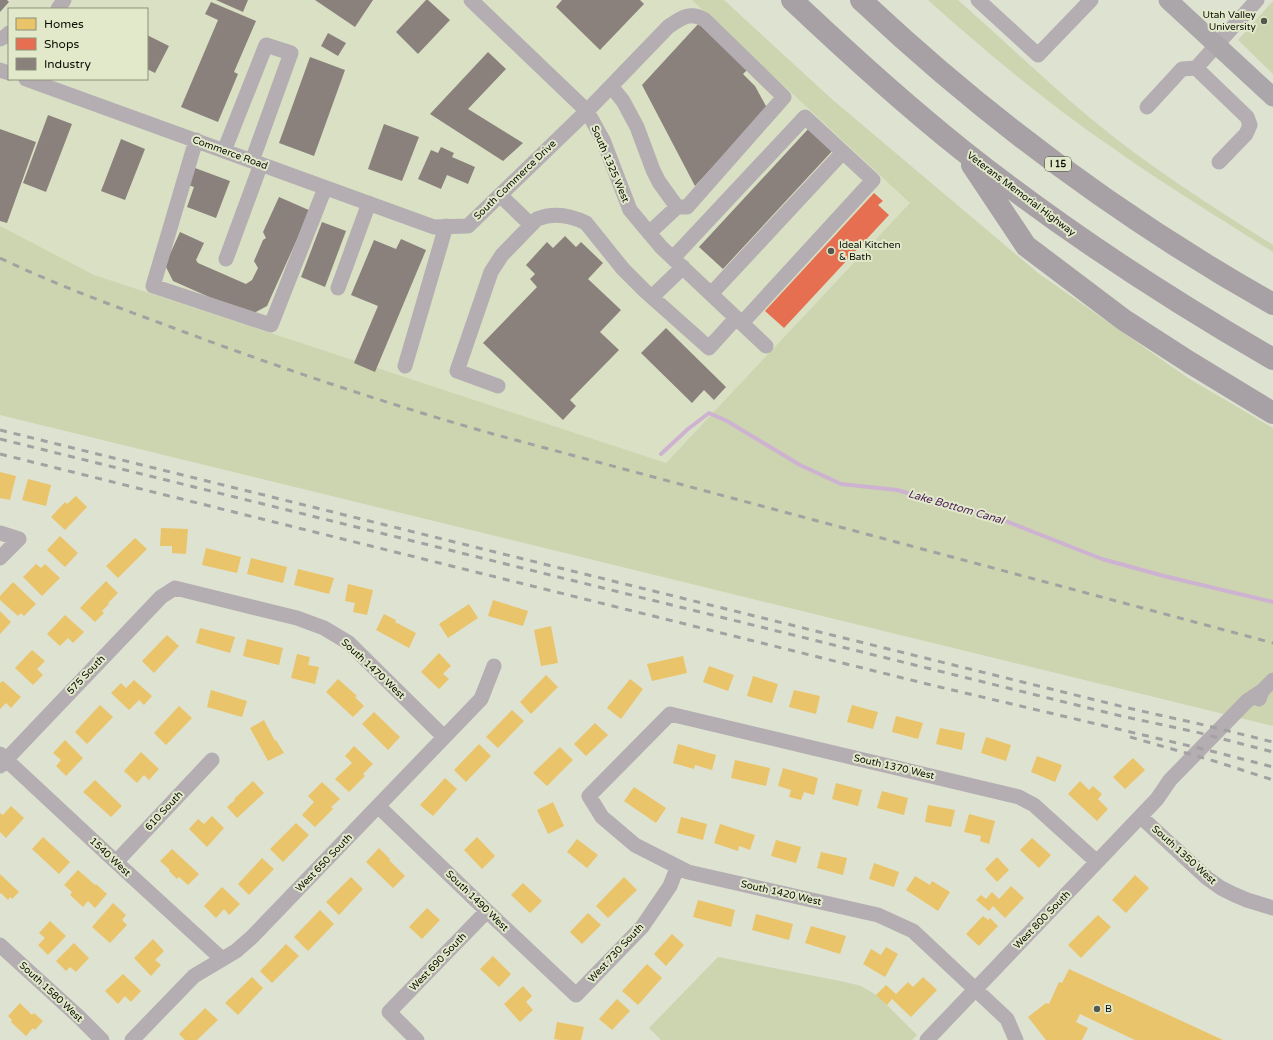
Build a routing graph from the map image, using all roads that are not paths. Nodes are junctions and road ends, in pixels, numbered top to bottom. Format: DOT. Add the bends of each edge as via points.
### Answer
graph roads {
  1 [pos="471,0"];
  2 [pos="792,0"];
  3 [pos="861,0"];
  4 [pos="978,0"];
  5 [pos="1091,0"];
  6 [pos="1168,0"];
  7 [pos="1257,0"];
  8 [pos="1217,45"];
  9 [pos="1196,68"];
  10 [pos="29,80"];
  11 [pos="611,86"];
  12 [pos="1273,96"];
  13 [pos="1148,107"];
  14 [pos="587,111"];
  15 [pos="196,140"];
  16 [pos="961,149"];
  17 [pos="224,151"];
  18 [pos="842,152"];
  19 [pos="1219,162"];
  20 [pos="257,163"];
  21 [pos="325,188"];
  22 [pos="500,195"];
  23 [pos="368,203"];
  24 [pos="677,207"];
  25 [pos="531,225"];
  26 [pos="440,227"];
  27 [pos="649,233"];
  28 [pos="226,259"];
  29 [pos="678,262"];
  30 [pos="338,288"];
  31 [pos="711,294"];
  32 [pos="652,297"];
  33 [pos="1273,304"];
  34 [pos="739,320"];
  35 [pos="766,346"];
  36 [pos="1273,358"];
  37 [pos="405,366"];
  38 [pos="498,386"];
  39 [pos="1273,413"];
  40 [pos="0,533"];
  41 [pos="0,558"];
  42 [pos="175,588"];
  43 [pos="494,666"];
  44 [pos="1273,680"];
  45 [pos="444,737"];
  46 [pos="2,760"];
  47 [pos="212,760"];
  48 [pos="588,796"];
  49 [pos="378,806"];
  50 [pos="1141,817"];
  51 [pos="116,862"];
  52 [pos="1097,862"];
  53 [pos="677,868"];
  54 [pos="1273,908"];
  55 [pos="487,911"];
  56 [pos="0,945"];
  57 [pos="222,959"];
  58 [pos="975,989"];
  59 [pos="576,995"];
  60 [pos="102,1040"];
  61 [pos="132,1040"];
  62 [pos="417,1040"];
  63 [pos="928,1040"];
  64 [pos="1016,1040"];
  1 -- 14 [label="street, South 1325 West"];
  2 -- 16 [label="highway, Veterans Memorial Highway" via="871,73"];
  3 -- 33 [label="highway, I 15" via="949,78 1046,154 1136,219"];
  4 -- 5 [label="street" via="1038,55"];
  6 -- 8 [label="main road"];
  7 -- 8 [label="street"];
  8 -- 9 [label="street"];
  8 -- 12 [label="main road"];
  9 -- 13 [label="street" via="1182,69"];
  9 -- 19 [label="street" via="1247,117 1250,125 1246,134"];
  10 -- 15 [label="street, Commerce Road"];
  11 -- 14 [label="street, South Commerce Drive"];
  11 -- 24 [label="street" via="623,101 637,127 659,182"];
  11 -- 24 [label="street, South Commerce Drive" via="668,27 679,19 698,16 784,97 687,207"];
  14 -- 22 [label="street, South Commerce Drive"];
  14 -- 27 [label="street, South 1325 West" via="602,140 630,210"];
  15 -- 17 [label="street, Commerce Road"];
  15 -- 21 [label="street" via="153,286 271,325"];
  16 -- 36 [label="highway, Veterans Memorial Highway" via="1118,264"];
  16 -- 39 [label="highway" via="1026,246 1124,320"];
  17 -- 20 [label="street, Commerce Road"];
  17 -- 20 [label="street" via="266,45 291,53"];
  18 -- 29 [label="street" via="805,117"];
  18 -- 31 [label="street"];
  18 -- 34 [label="street" via="873,180"];
  20 -- 21 [label="street, Commerce Road"];
  20 -- 28 [label="street"];
  21 -- 23 [label="street, Commerce Road"];
  22 -- 25 [label="street"];
  22 -- 26 [label="street, South Commerce Drive" via="468,226"];
  23 -- 26 [label="street, Commerce Road"];
  23 -- 30 [label="street"];
  24 -- 27 [label="street"];
  25 -- 32 [label="street" via="536,219 554,215 577,218 586,223 623,269"];
  25 -- 38 [label="street" via="502,255 490,272 457,371"];
  26 -- 37 [label="street"];
  27 -- 29 [label="street, South 1325 West"];
  29 -- 31 [label="street, South 1325 West"];
  29 -- 32 [label="street"];
  31 -- 34 [label="street, South 1325 West"];
  32 -- 34 [label="street" via="708,348"];
  34 -- 35 [label="street, South 1325 West"];
  40 -- 41 [label="street" via="19,539"];
  42 -- 45 [label="street, South 1470 West" via="297,618 324,628 349,643"];
  42 -- 46 [label="street, 575 South" via="161,597"];
  43 -- 45 [label="street, West 650 South" via="480,699"];
  44 -- 50 [label="street, West 800 South" via="1247,701 1194,755"];
  45 -- 49 [label="street, West 650 South"];
  46 -- 51 [label="street, 1540 West"];
  47 -- 51 [label="street, 610 South"];
  48 -- 52 [label="street, South 1370 West" via="670,714 1019,797 1034,805"];
  48 -- 53 [label="street, South 1420 West" via="602,817 635,845"];
  49 -- 55 [label="street, South 1490 West"];
  49 -- 57 [label="street, West 650 South" via="252,937 236,952"];
  50 -- 52 [label="street, West 800 South"];
  50 -- 54 [label="street, South 1350 West" via="1212,882 1240,897"];
  51 -- 57 [label="street, 1540 West"];
  52 -- 58 [label="street, West 800 South"];
  53 -- 58 [label="street, South 1420 West" via="878,915 913,931"];
  53 -- 59 [label="street, West 730 South" via="670,886 642,927"];
  55 -- 59 [label="street, South 1490 West"];
  55 -- 62 [label="street, West 690 South" via="389,1012"];
  56 -- 60 [label="street, South 1580 West"];
  57 -- 61 [label="street, West 650 South" via="194,976"];
  58 -- 63 [label="street, West 800 South"];
  58 -- 64 [label="street, South 1420 West" via="1007,1020"];
}
